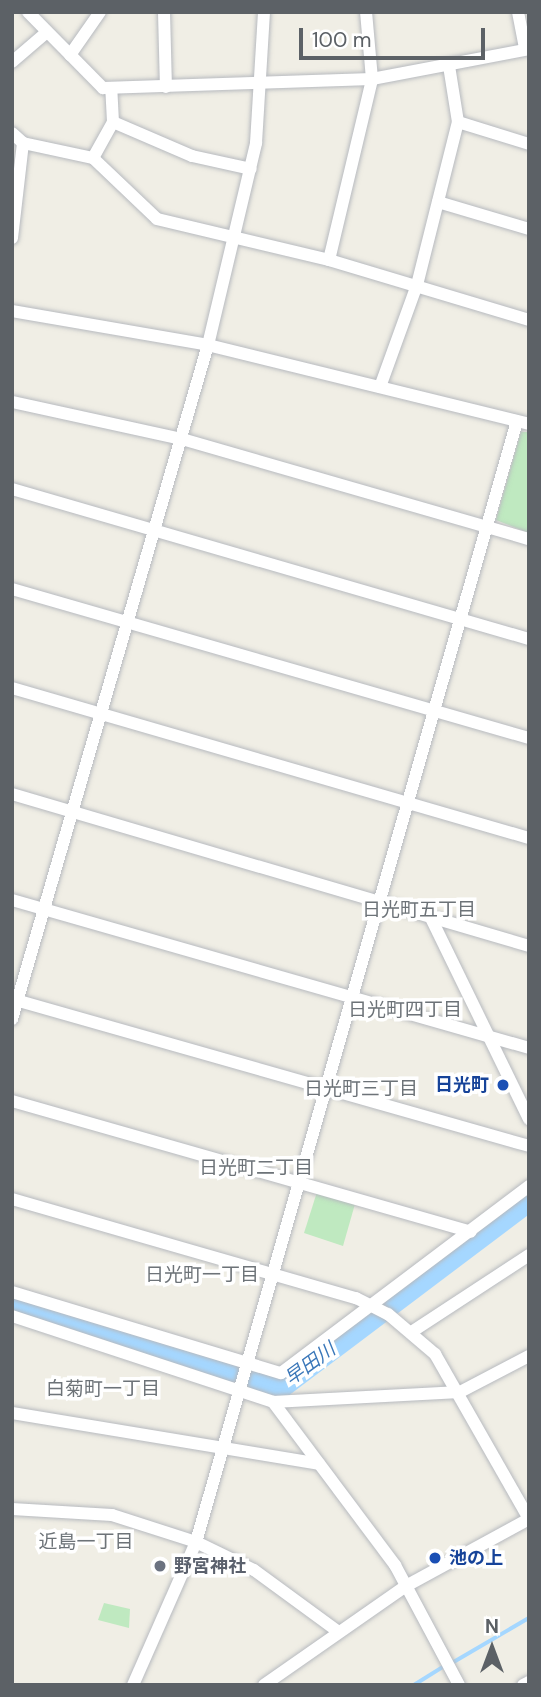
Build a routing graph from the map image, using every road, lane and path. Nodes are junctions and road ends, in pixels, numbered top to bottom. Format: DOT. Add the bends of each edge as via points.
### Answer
graph roads {
  1 [pos="100,12"];
  2 [pos="164,12"];
  3 [pos="264,12"];
  4 [pos="366,12"];
  5 [pos="518,12"];
  6 [pos="36,15"];
  7 [pos="47,32"];
  8 [pos="527,48"];
  9 [pos="71,55"];
  10 [pos="12,62"];
  11 [pos="449,66"];
  12 [pos="373,79"];
  13 [pos="264,83"];
  14 [pos="166,87"];
  15 [pos="111,88"];
  16 [pos="113,122"];
  17 [pos="458,122"];
  18 [pos="16,139"];
  19 [pos="529,144"];
  20 [pos="93,158"];
  21 [pos="251,169"];
  22 [pos="438,202"];
  23 [pos="529,229"];
  24 [pos="234,236"];
  25 [pos="12,238"];
  26 [pos="329,260"];
  27 [pos="417,285"];
  28 [pos="12,311"];
  29 [pos="529,320"];
  30 [pos="208,345"];
  31 [pos="380,387"];
  32 [pos="12,402"];
  33 [pos="523,422"];
  34 [pos="182,439"];
  35 [pos="12,489"];
  36 [pos="487,527"];
  37 [pos="156,530"];
  38 [pos="529,539"];
  39 [pos="12,589"];
  40 [pos="461,619"];
  41 [pos="128,622"];
  42 [pos="529,639"];
  43 [pos="12,688"];
  44 [pos="434,711"];
  45 [pos="101,714"];
  46 [pos="529,738"];
  47 [pos="12,794"];
  48 [pos="408,804"];
  49 [pos="72,812"];
  50 [pos="529,838"];
  51 [pos="12,900"];
  52 [pos="380,900"];
  53 [pos="44,909"];
  54 [pos="430,916"];
  55 [pos="529,946"];
  56 [pos="352,998"];
  57 [pos="15,1000"];
  58 [pos="12,1019"];
  59 [pos="490,1037"];
  60 [pos="529,1048"];
  61 [pos="326,1088"];
  62 [pos="12,1101"];
  63 [pos="529,1119"];
  64 [pos="529,1146"];
  65 [pos="299,1180"];
  66 [pos="529,1186"];
  67 [pos="12,1199"];
  68 [pos="471,1232"];
  69 [pos="529,1255"];
  70 [pos="272,1273"];
  71 [pos="12,1292"];
  72 [pos="379,1309"];
  73 [pos="12,1316"];
  74 [pos="413,1331"];
  75 [pos="529,1356"];
  76 [pos="245,1366"];
  77 [pos="239,1385"];
  78 [pos="460,1392"];
  79 [pos="273,1402"];
  80 [pos="12,1413"];
  81 [pos="220,1450"];
  82 [pos="319,1464"];
  83 [pos="12,1509"];
  84 [pos="529,1519"];
  85 [pos="196,1542"];
  86 [pos="406,1586"];
  87 [pos="336,1630"];
  88 [pos="529,1682"];
  89 [pos="133,1685"];
  90 [pos="264,1685"];
  91 [pos="459,1685"];
  92 [pos="523,1685"];
  1 -- 9 [label="street"];
  2 -- 14 [label="street"];
  3 -- 13 [label="street"];
  4 -- 12 [label="street"];
  5 -- 8 [label="street"];
  6 -- 7 [label="street"];
  7 -- 9 [label="street"];
  7 -- 10 [label="street"];
  8 -- 11 [label="street"];
  9 -- 15 [label="street" via="103,88"];
  11 -- 12 [label="street"];
  11 -- 17 [label="street"];
  12 -- 13 [label="street"];
  12 -- 26 [label="street"];
  13 -- 14 [label="street"];
  13 -- 21 [label="street"];
  14 -- 15 [label="street"];
  15 -- 16 [label="street"];
  16 -- 20 [label="street"];
  16 -- 21 [label="street" via="192,156"];
  17 -- 19 [label="street"];
  17 -- 22 [label="street"];
  18 -- 20 [label="street"];
  18 -- 25 [label="street"];
  20 -- 24 [label="street" via="148,215"];
  21 -- 24 [label="street"];
  22 -- 23 [label="street"];
  22 -- 27 [label="street"];
  24 -- 26 [label="street"];
  24 -- 30 [label="street"];
  26 -- 27 [label="street"];
  27 -- 29 [label="street"];
  27 -- 31 [label="street"];
  28 -- 30 [label="street"];
  30 -- 31 [label="street"];
  30 -- 34 [label="street"];
  31 -- 33 [label="street"];
  32 -- 34 [label="street"];
  33 -- 36 [label="street"];
  34 -- 36 [label="street"];
  34 -- 37 [label="street"];
  35 -- 37 [label="street"];
  36 -- 38 [label="street"];
  36 -- 40 [label="street"];
  37 -- 40 [label="street"];
  37 -- 41 [label="street"];
  39 -- 41 [label="street"];
  40 -- 42 [label="street"];
  40 -- 44 [label="street"];
  41 -- 44 [label="street"];
  41 -- 45 [label="street"];
  43 -- 45 [label="street"];
  44 -- 46 [label="street"];
  44 -- 48 [label="street"];
  45 -- 48 [label="street"];
  45 -- 49 [label="street"];
  47 -- 49 [label="street"];
  48 -- 50 [label="street"];
  48 -- 52 [label="street"];
  49 -- 52 [label="street"];
  49 -- 53 [label="street"];
  51 -- 53 [label="street"];
  52 -- 54 [label="street"];
  52 -- 56 [label="street"];
  53 -- 56 [label="street"];
  53 -- 57 [label="street"];
  54 -- 55 [label="street"];
  54 -- 59 [label="street"];
  56 -- 59 [label="street"];
  56 -- 61 [label="street"];
  57 -- 58 [label="street"];
  57 -- 61 [label="street"];
  59 -- 60 [label="street"];
  59 -- 63 [label="street"];
  61 -- 64 [label="street"];
  61 -- 65 [label="street"];
  62 -- 65 [label="street"];
  65 -- 68 [label="street"];
  65 -- 70 [label="street"];
  66 -- 68 [label="street"];
  67 -- 70 [label="street"];
  68 -- 72 [label="street"];
  69 -- 74 [label="street"];
  70 -- 72 [label="street"];
  70 -- 76 [label="street"];
  71 -- 76 [label="street"];
  72 -- 74 [label="street"];
  72 -- 76 [label="street" via="288,1370"];
  73 -- 77 [label="street"];
  74 -- 78 [label="street"];
  75 -- 78 [label="street"];
  76 -- 77 [label="street"];
  77 -- 79 [label="street"];
  77 -- 81 [label="street"];
  78 -- 79 [label="street"];
  78 -- 84 [label="street"];
  79 -- 82 [label="street"];
  80 -- 81 [label="street"];
  81 -- 82 [label="street"];
  81 -- 85 [label="street"];
  82 -- 86 [label="street"];
  83 -- 85 [label="street" via="112,1515"];
  84 -- 86 [label="street"];
  85 -- 87 [label="street" via="254,1570"];
  85 -- 89 [label="street"];
  86 -- 87 [label="street"];
  86 -- 91 [label="street"];
  87 -- 90 [label="street"];
  88 -- 92 [label="street"];
}
